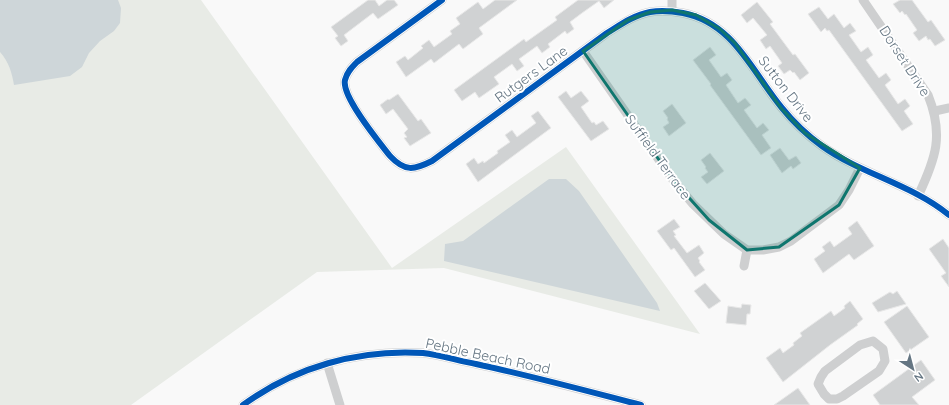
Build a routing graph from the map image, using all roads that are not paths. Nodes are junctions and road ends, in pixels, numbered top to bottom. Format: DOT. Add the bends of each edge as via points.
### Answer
graph roads {
  1 [pos="442,0"];
  2 [pos="672,0"];
  3 [pos="863,0"];
  4 [pos="672,10"];
  5 [pos="583,51"];
  6 [pos="949,108"];
  7 [pos="935,111"];
  8 [pos="860,168"];
  9 [pos="918,196"];
  10 [pos="949,214"];
  11 [pos="747,250"];
  12 [pos="744,266"];
  13 [pos="327,363"];
  14 [pos="839,402"];
  15 [pos="243,405"];
  16 [pos="340,405"];
  17 [pos="641,405"];
  1 -- 5 [label="street, Rutgers Lane" via="357,62 345,80 345,91 350,101 390,156 398,164 408,168 420,167 432,161"];
  2 -- 4 [label="street"];
  3 -- 7 [label="street, Dorset Drive" via="928,95"];
  4 -- 5 [label="street, Rutgers Lane" via="650,12 628,20"];
  4 -- 8 [label="street, Sutton Drive" via="696,15 720,29 734,43 781,108 805,133 837,156"];
  5 -- 11 [label="street, Suffield Terrace" via="673,180 724,234"];
  6 -- 7 [label="street"];
  7 -- 9 [label="street, Dorset Drive" via="937,144 934,160"];
  8 -- 9 [label="street, Sutton Drive"];
  8 -- 11 [label="street" via="839,205 791,241 779,247"];
  9 -- 10 [label="street, Sutton Drive"];
  11 -- 12 [label="street"];
  13 -- 15 [label="street, Pebble Beach Road" via="297,373"];
  13 -- 16 [label="street"];
  13 -- 17 [label="street, Pebble Beach Road" via="380,354 424,353 502,369"];
  14 -- 14 [label="street" via="829,399 824,394 818,384 820,377 860,345 873,341 883,349 885,360 882,366"];
}
